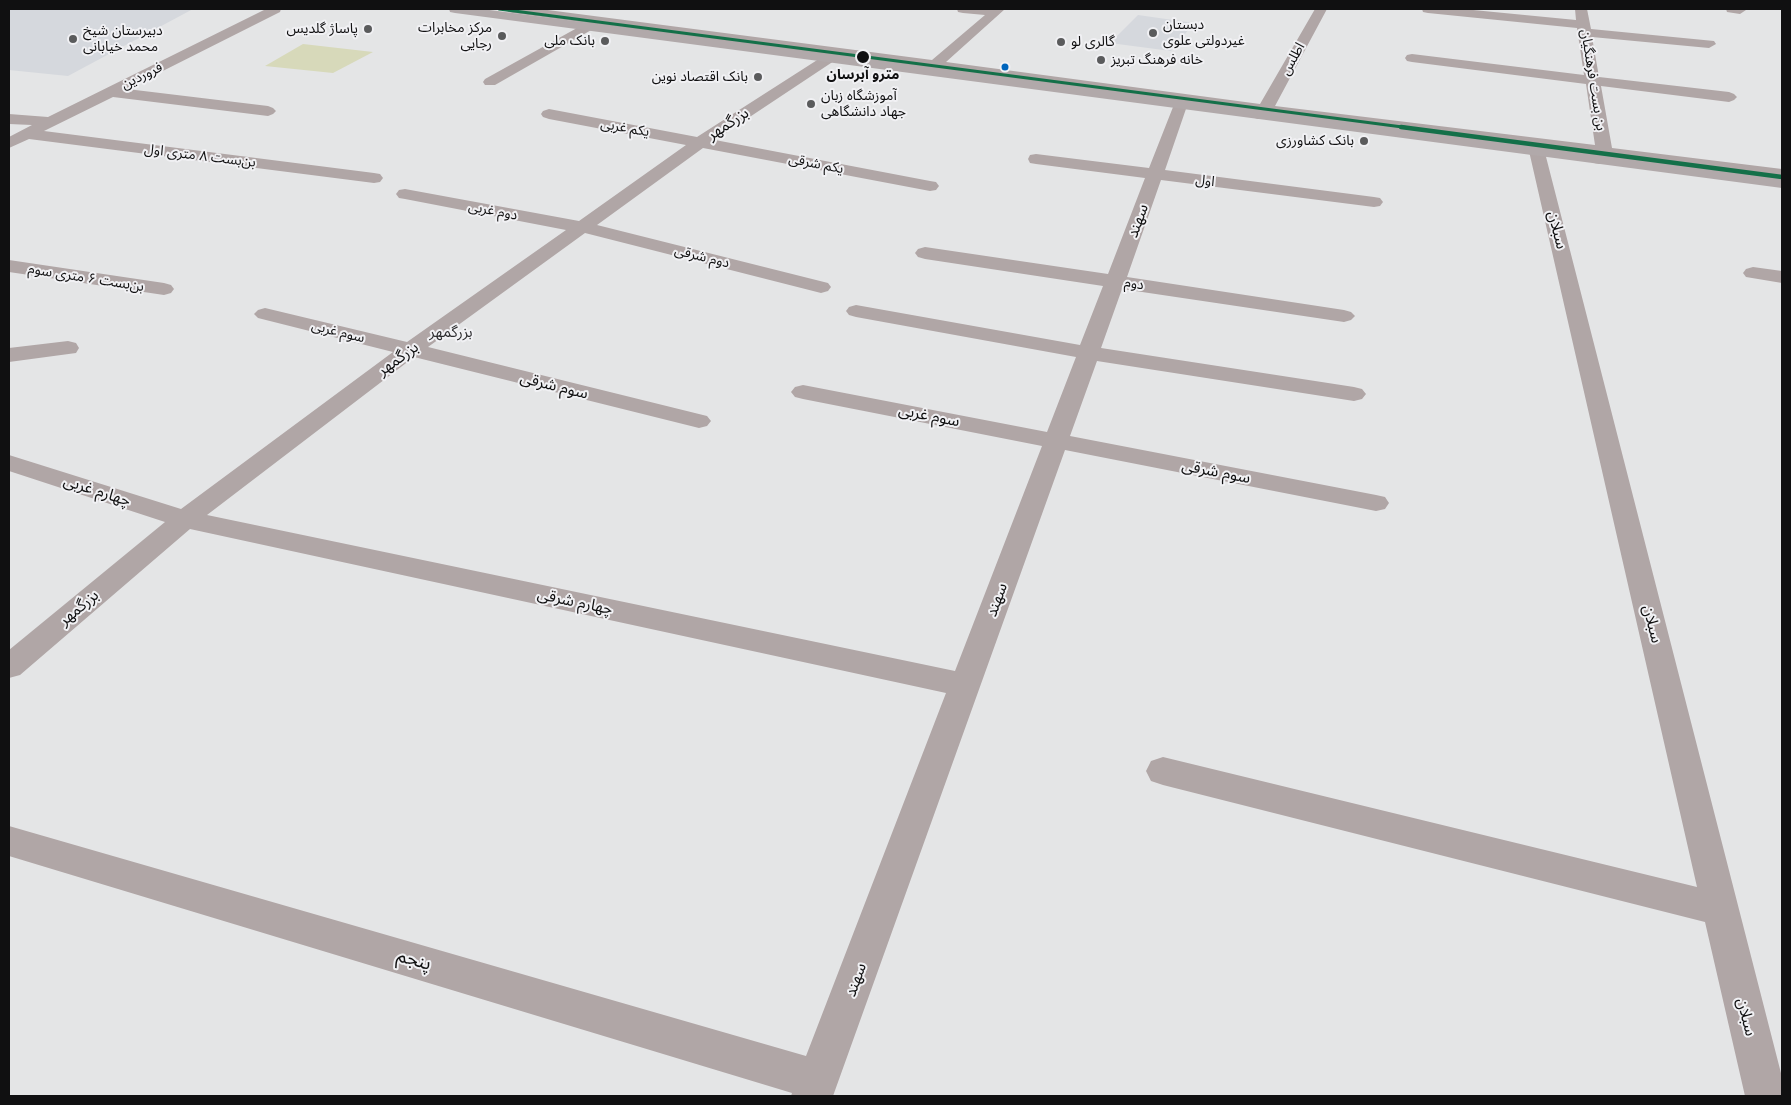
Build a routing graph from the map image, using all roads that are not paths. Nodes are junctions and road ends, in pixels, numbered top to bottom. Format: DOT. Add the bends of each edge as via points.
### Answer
graph roads {
  1 [pos="275,9"];
  2 [pos="455,9"];
  3 [pos="513,9"];
  4 [pos="963,9"];
  5 [pos="1321,9"];
  6 [pos="1428,9"];
  7 [pos="1581,9"];
  8 [pos="998,10"];
  9 [pos="588,26"];
  10 [pos="1584,29"];
  11 [pos="1709,44"];
  12 [pos="829,58"];
  13 [pos="1412,58"];
  14 [pos="162,67"];
  15 [pos="931,68"];
  16 [pos="192,69"];
  17 [pos="1593,80"];
  18 [pos="490,82"];
  19 [pos="111,92"];
  20 [pos="1729,97"];
  21 [pos="1181,104"];
  22 [pos="268,111"];
  23 [pos="1261,112"];
  24 [pos="549,114"];
  25 [pos="9,118"];
  26 [pos="51,122"];
  27 [pos="26,134"];
  28 [pos="701,142"];
  29 [pos="9,143"];
  30 [pos="1537,151"];
  31 [pos="1602,155"];
  32 [pos="1036,159"];
  33 [pos="1155,174"];
  34 [pos="1782,174"];
  35 [pos="374,178"];
  36 [pos="1782,183"];
  37 [pos="930,186"];
  38 [pos="405,194"];
  39 [pos="1374,202"];
  40 [pos="582,227"];
  41 [pos="925,253"];
  42 [pos="9,266"];
  43 [pos="1753,273"];
  44 [pos="1782,277"];
  45 [pos="1115,282"];
  46 [pos="821,287"];
  47 [pos="164,289"];
  48 [pos="856,311"];
  49 [pos="265,314"];
  50 [pos="1344,316"];
  51 [pos="68,348"];
  52 [pos="410,350"];
  53 [pos="1088,353"];
  54 [pos="9,354"];
  55 [pos="802,392"];
  56 [pos="1354,394"];
  57 [pos="699,421"];
  58 [pos="1056,441"];
  59 [pos="9,463"];
  60 [pos="1376,503"];
  61 [pos="185,519"];
  62 [pos="9,666"];
  63 [pos="965,685"];
  64 [pos="1163,771"];
  65 [pos="9,841"];
  66 [pos="1720,909"];
  67 [pos="815,1088"];
  68 [pos="1766,1096"];
  1 -- 14 [label="street, فروردین"];
  2 -- 9 [label="main road"];
  3 -- 15 [label="street"];
  4 -- 8 [label="street"];
  5 -- 23 [label="street, اطلس"];
  6 -- 10 [label="street"];
  7 -- 10 [label="street, بن بست فرهنگیان"];
  8 -- 15 [label="street"];
  9 -- 12 [label="main road"];
  9 -- 18 [label="street"];
  10 -- 11 [label="street"];
  10 -- 17 [label="street, بن بست فرهنگیان"];
  12 -- 15 [label="main road"];
  12 -- 28 [label="street, بزرگمهر"];
  13 -- 17 [label="street"];
  14 -- 16 [label="street"];
  14 -- 19 [label="street, فروردین"];
  15 -- 21 [label="main road"];
  15 -- 23 [label="street"];
  17 -- 20 [label="street"];
  17 -- 31 [label="street, بن بست فرهنگیان"];
  19 -- 22 [label="street"];
  19 -- 26 [label="street, فروردین"];
  21 -- 23 [label="main road"];
  21 -- 33 [label="street, سهند"];
  23 -- 30 [label="main road"];
  23 -- 31 [label="street"];
  24 -- 28 [label="street, یکم غربی"];
  25 -- 26 [label="street"];
  26 -- 27 [label="street, فروردین"];
  27 -- 29 [label="street, فروردین"];
  27 -- 35 [label="street, بن‌بست ۸ متری اول"];
  28 -- 37 [label="street, یکم شرقی"];
  28 -- 40 [label="street, بزرگمهر"];
  30 -- 31 [label="main road"];
  30 -- 66 [label="street, سبلان"];
  31 -- 34 [label="street"];
  31 -- 36 [label="main road"];
  32 -- 33 [label="street, اول"];
  33 -- 39 [label="street, اول"];
  33 -- 45 [label="street, سهند"];
  38 -- 40 [label="street, دوم غربی"];
  40 -- 46 [label="street, دوم شرقی"];
  40 -- 52 [label="street, بزرگمهر"];
  41 -- 45 [label="street, دوم"];
  42 -- 47 [label="street, بن‌بست ۶ متری سوم"];
  43 -- 44 [label="street"];
  45 -- 50 [label="street, دوم"];
  45 -- 53 [label="street, سهند"];
  48 -- 53 [label="street"];
  49 -- 52 [label="street, سوم غربی"];
  51 -- 54 [label="street"];
  52 -- 57 [label="street, سوم شرقی"];
  52 -- 61 [label="street, بزرگمهر"];
  53 -- 56 [label="street"];
  53 -- 58 [label="street, سهند"];
  55 -- 58 [label="street, سوم غربی"];
  58 -- 60 [label="street, سوم شرقی"];
  58 -- 63 [label="street, سهند"];
  59 -- 61 [label="street, چهارم غربی"];
  61 -- 62 [label="street, بزرگمهر"];
  61 -- 63 [label="street, چهارم شرقی"];
  63 -- 67 [label="street, سهند"];
  64 -- 66 [label="street"];
  65 -- 67 [label="street, پنجم"];
  66 -- 68 [label="street, سبلان"];
}
